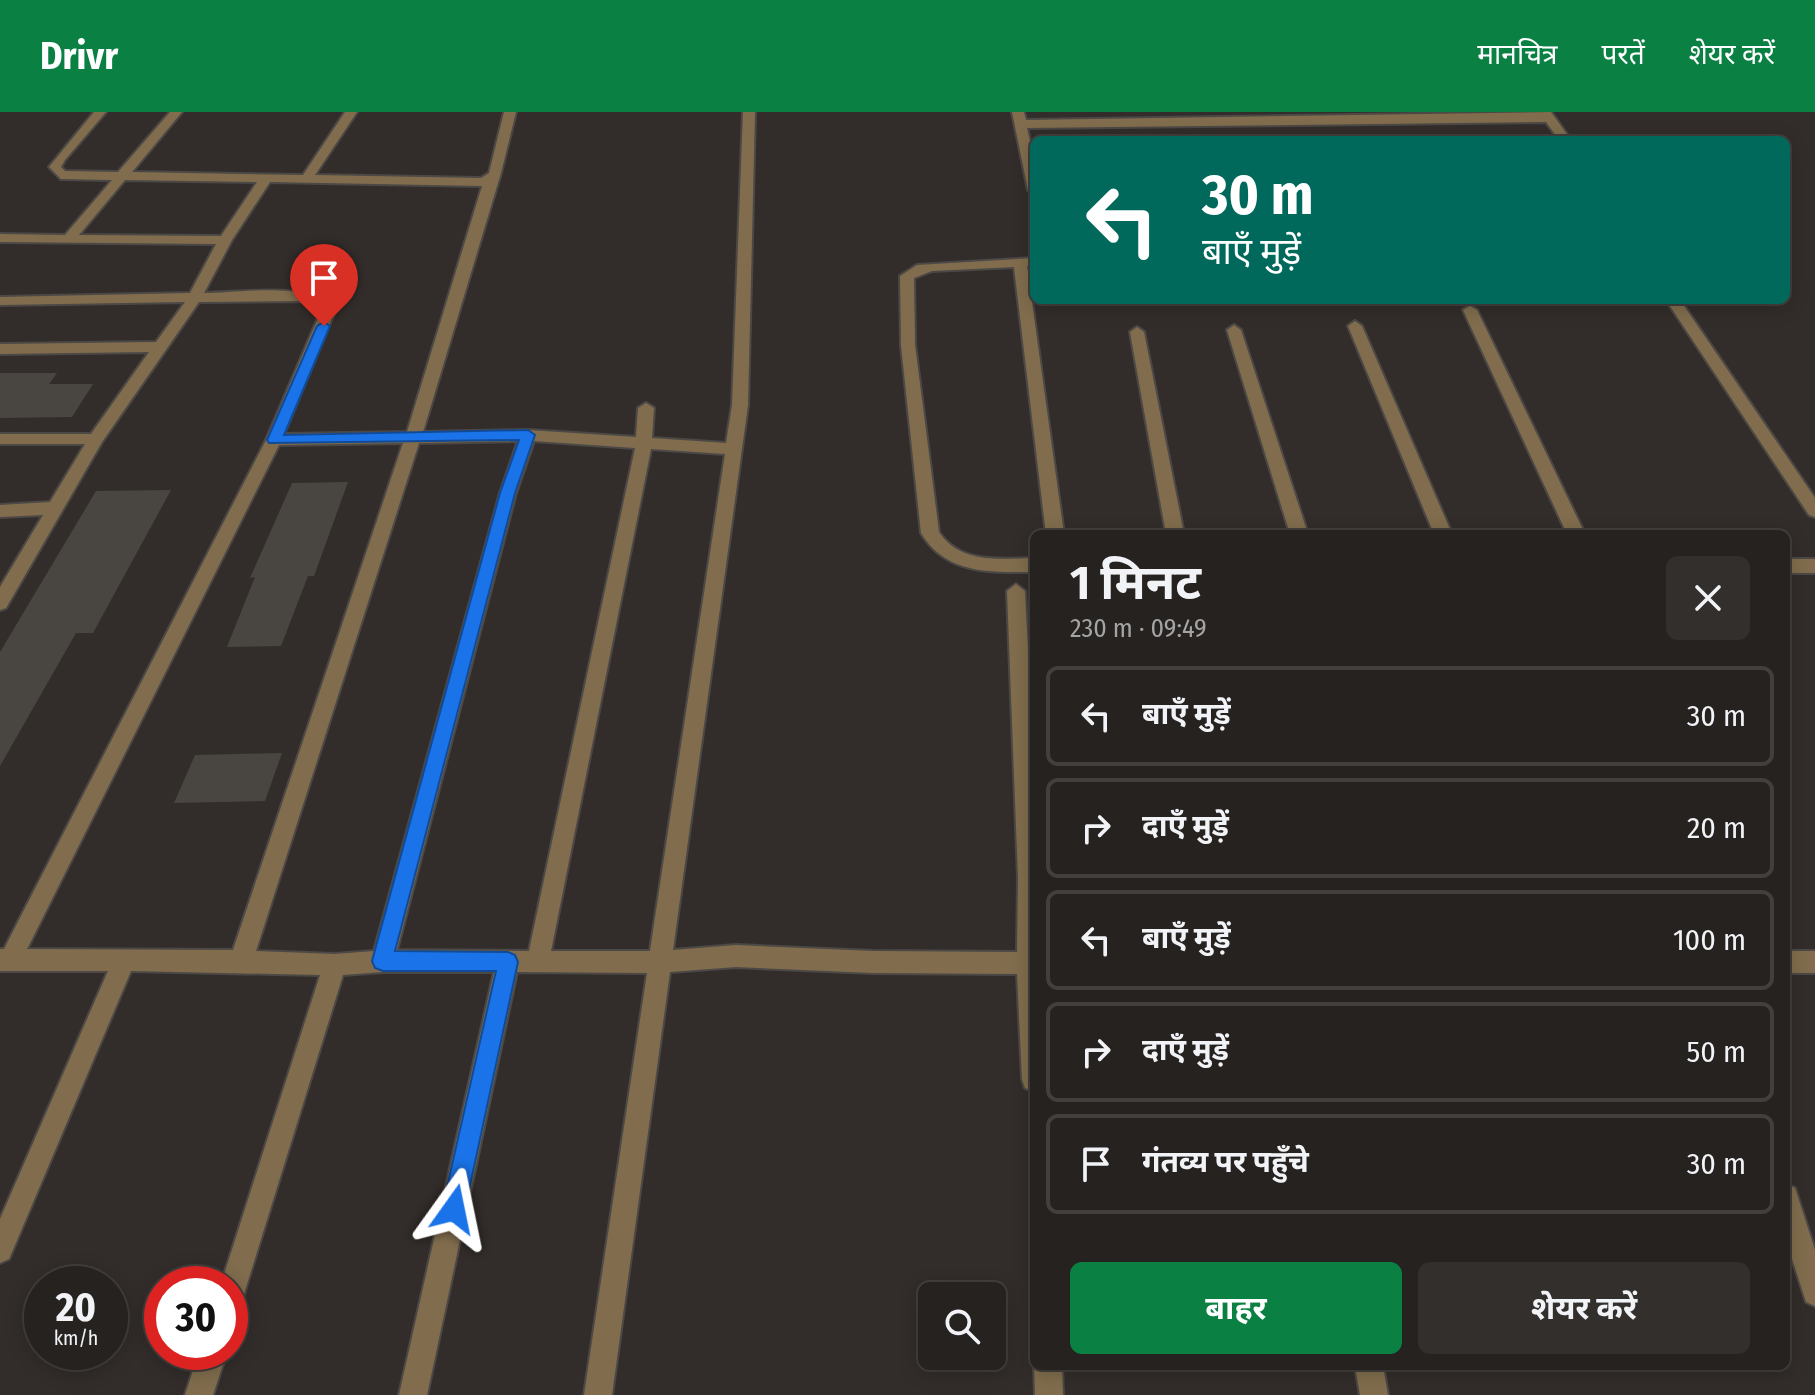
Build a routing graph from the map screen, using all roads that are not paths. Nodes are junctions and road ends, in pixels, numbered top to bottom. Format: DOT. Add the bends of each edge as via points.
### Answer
graph roads {
  1 [pos="100,112"];
  2 [pos="176,112"];
  3 [pos="351,112"];
  4 [pos="510,112"];
  5 [pos="749,112"];
  6 [pos="1547,115"];
  7 [pos="1019,118"];
  8 [pos="1562,136"];
  9 [pos="1030,156"];
  10 [pos="122,179"];
  11 [pos="491,179"];
  12 [pos="265,180"];
  13 [pos="306,180"];
  14 [pos="70,237"];
  15 [pos="0,238"];
  16 [pos="225,240"];
  17 [pos="1027,263"];
  18 [pos="1030,292"];
  19 [pos="194,299"];
  20 [pos="0,301"];
  21 [pos="1031,304"];
  22 [pos="1676,304"];
  23 [pos="1470,310"];
  24 [pos="1355,326"];
  25 [pos="1234,330"];
  26 [pos="1137,332"];
  27 [pos="161,347"];
  28 [pos="0,349"];
  29 [pos="646,408"];
  30 [pos="528,435"];
  31 [pos="413,437"];
  32 [pos="0,439"];
  33 [pos="96,439"];
  34 [pos="274,440"];
  35 [pos="644,444"];
  36 [pos="733,449"];
  37 [pos="56,508"];
  38 [pos="0,511"];
  39 [pos="1815,511"];
  40 [pos="1055,530"];
  41 [pos="1174,530"];
  42 [pos="1298,530"];
  43 [pos="1441,530"];
  44 [pos="1574,530"];
  45 [pos="1030,565"];
  46 [pos="1790,566"];
  47 [pos="1815,566"];
  48 [pos="1016,591"];
  49 [pos="0,603"];
  50 [pos="1030,920"];
  51 [pos="5,960"];
  52 [pos="124,960"];
  53 [pos="241,961"];
  54 [pos="383,961"];
  55 [pos="538,961"];
  56 [pos="508,962"];
  57 [pos="660,962"];
  58 [pos="1790,962"];
  59 [pos="1815,962"];
  60 [pos="1030,963"];
  61 [pos="335,965"];
  62 [pos="1790,1210"];
  63 [pos="0,1250"];
  64 [pos="240,1266"];
  65 [pos="1815,1293"];
  66 [pos="207,1370"];
  67 [pos="1048,1370"];
  68 [pos="1370,1370"];
  69 [pos="199,1395"];
  70 [pos="413,1395"];
  71 [pos="598,1395"];
  72 [pos="1049,1395"];
  73 [pos="1374,1395"];
  1 -- 10 [label="street" via="59,159 56,172"];
  2 -- 10 [label="street"];
  3 -- 13 [label="street"];
  4 -- 11 [label="street"];
  5 -- 36 [label="street" via="740,405"];
  6 -- 7 [label="street"];
  6 -- 8 [label="street"];
  7 -- 9 [label="street"];
  10 -- 12 [label="street"];
  10 -- 14 [label="street"];
  11 -- 13 [label="street"];
  11 -- 31 [label="street"];
  12 -- 13 [label="street"];
  12 -- 16 [label="street"];
  14 -- 15 [label="street"];
  14 -- 16 [label="street"];
  16 -- 19 [label="street"];
  17 -- 18 [label="street"];
  17 -- 45 [label="street" via="917,269 907,276 908,345 935,544 959,561"];
  19 -- 20 [label="street"];
  19 -- 27 [label="street"];
  19 -- 34 [label="street" via="310,297 328,311"];
  21 -- 40 [label="street"];
  22 -- 39 [label="street"];
  23 -- 44 [label="street"];
  24 -- 43 [label="street"];
  25 -- 42 [label="street"];
  26 -- 41 [label="street"];
  27 -- 28 [label="street"];
  27 -- 33 [label="street"];
  29 -- 35 [label="street"];
  30 -- 31 [label="street"];
  30 -- 35 [label="street"];
  30 -- 54 [label="street"];
  31 -- 34 [label="street"];
  31 -- 53 [label="street"];
  32 -- 33 [label="street"];
  33 -- 37 [label="street"];
  34 -- 51 [label="street"];
  35 -- 36 [label="street"];
  35 -- 55 [label="street"];
  36 -- 57 [label="street"];
  37 -- 38 [label="street"];
  37 -- 49 [label="street"];
  46 -- 47 [label="street"];
  48 -- 50 [label="street"];
  51 -- 52 [label="street"];
  52 -- 53 [label="street"];
  52 -- 63 [label="street"];
  53 -- 61 [label="street"];
  54 -- 56 [label="street"];
  54 -- 61 [label="street"];
  55 -- 56 [label="street"];
  55 -- 57 [label="street"];
  56 -- 70 [label="street"];
  57 -- 60 [label="street" via="736,956"];
  57 -- 71 [label="street"];
  58 -- 59 [label="street"];
  61 -- 64 [label="street"];
  62 -- 65 [label="street"];
  66 -- 69 [label="street"];
  67 -- 72 [label="street"];
  68 -- 73 [label="street"];
}
